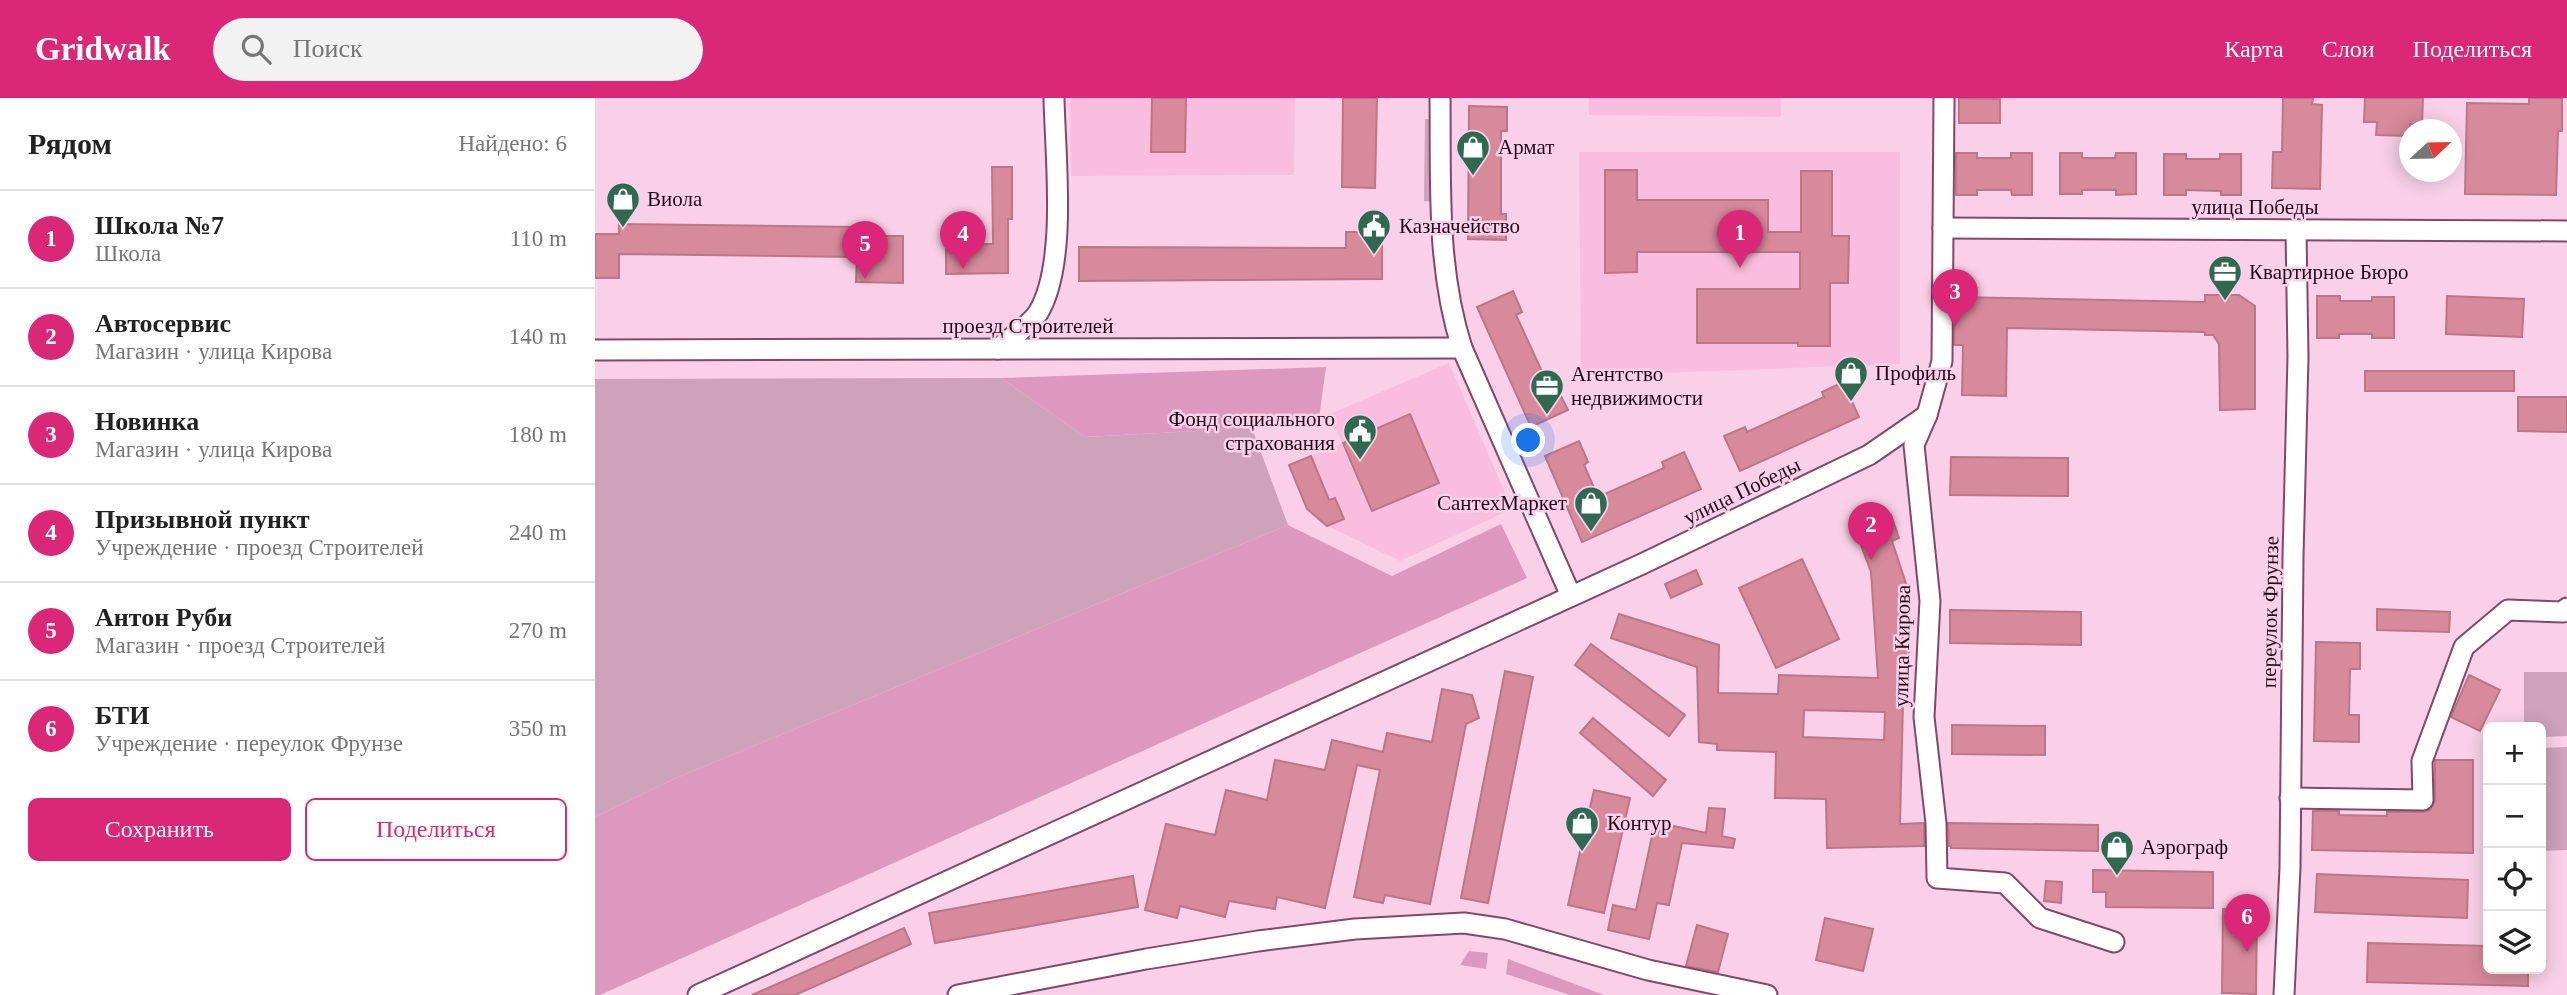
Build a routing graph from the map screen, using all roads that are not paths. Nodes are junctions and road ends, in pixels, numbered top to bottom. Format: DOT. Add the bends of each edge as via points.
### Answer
graph roads {
  1 [pos="1054,98"];
  2 [pos="1440,98"];
  3 [pos="1944,98"];
  4 [pos="1943,228"];
  5 [pos="2296,230"];
  6 [pos="2567,231"];
  7 [pos="1462,348"];
  8 [pos="998,349"];
  9 [pos="595,350"];
  10 [pos="1927,415"];
  11 [pos="1571,596"];
  12 [pos="2567,608"];
  13 [pos="2290,798"];
  14 [pos="2114,942"];
  15 [pos="698,995"];
  16 [pos="958,995"];
  17 [pos="1767,995"];
  18 [pos="2284,995"];
  1 -- 8 [label="street" via="1054,267 1037,315"];
  2 -- 7 [label="street" via="1443,250 1452,316"];
  3 -- 4 [label="street, улица Кирова"];
  4 -- 5 [label="street, улица Победы"];
  4 -- 10 [label="street, улица Кирова" via="1942,361"];
  5 -- 6 [label="street, улица Победы"];
  5 -- 13 [label="street, переулок Фрунзе"];
  7 -- 8 [label="street, проезд Строителей"];
  7 -- 11 [label="street"];
  8 -- 9 [label="street, проезд Строителей"];
  10 -- 11 [label="street, улица Победы" via="1868,455"];
  10 -- 14 [label="street, улица Кирова" via="1914,445 1930,601 1924,717 1937,878 2005,883 2040,918"];
  11 -- 15 [label="street, улица Победы"];
  12 -- 13 [label="street" via="2563,612 2508,610 2464,647 2422,761 2423,800"];
  13 -- 18 [label="street, переулок Фрунзе"];
  16 -- 17 [label="street" via="1258,941 1355,929 1464,923 1505,929 1649,970"];
}
